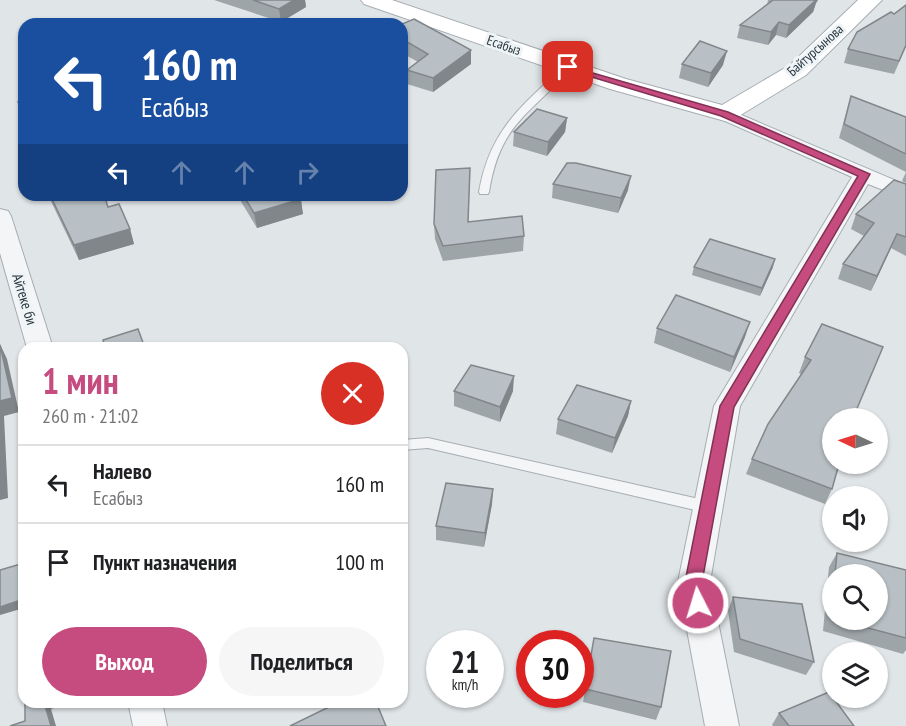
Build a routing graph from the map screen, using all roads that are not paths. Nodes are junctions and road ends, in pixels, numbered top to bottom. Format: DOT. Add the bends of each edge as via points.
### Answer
graph roads {
  1 [pos="371,0"];
  2 [pos="872,0"];
  3 [pos="568,67"];
  4 [pos="725,114"];
  5 [pos="864,174"];
  6 [pos="484,192"];
  7 [pos="906,193"];
  8 [pos="0,216"];
  9 [pos="38,342"];
  10 [pos="408,444"];
  11 [pos="708,507"];
  12 [pos="146,708"];
  13 [pos="150,726"];
  14 [pos="722,726"];
  1 -- 3 [label="main road, Есабыз"];
  2 -- 4 [label="main road, Байтурсынова" via="798,70"];
  3 -- 4 [label="main road, Есабыз"];
  3 -- 6 [label="lane" via="505,129 486,167"];
  4 -- 5 [label="street, Есабыз"];
  5 -- 7 [label="street, Есабыз"];
  5 -- 11 [label="street" via="727,406"];
  8 -- 9 [label="street, Айтеке би"];
  10 -- 11 [label="lane" via="428,442"];
  11 -- 14 [label="street" via="694,582"];
  12 -- 13 [label="street"];
}
